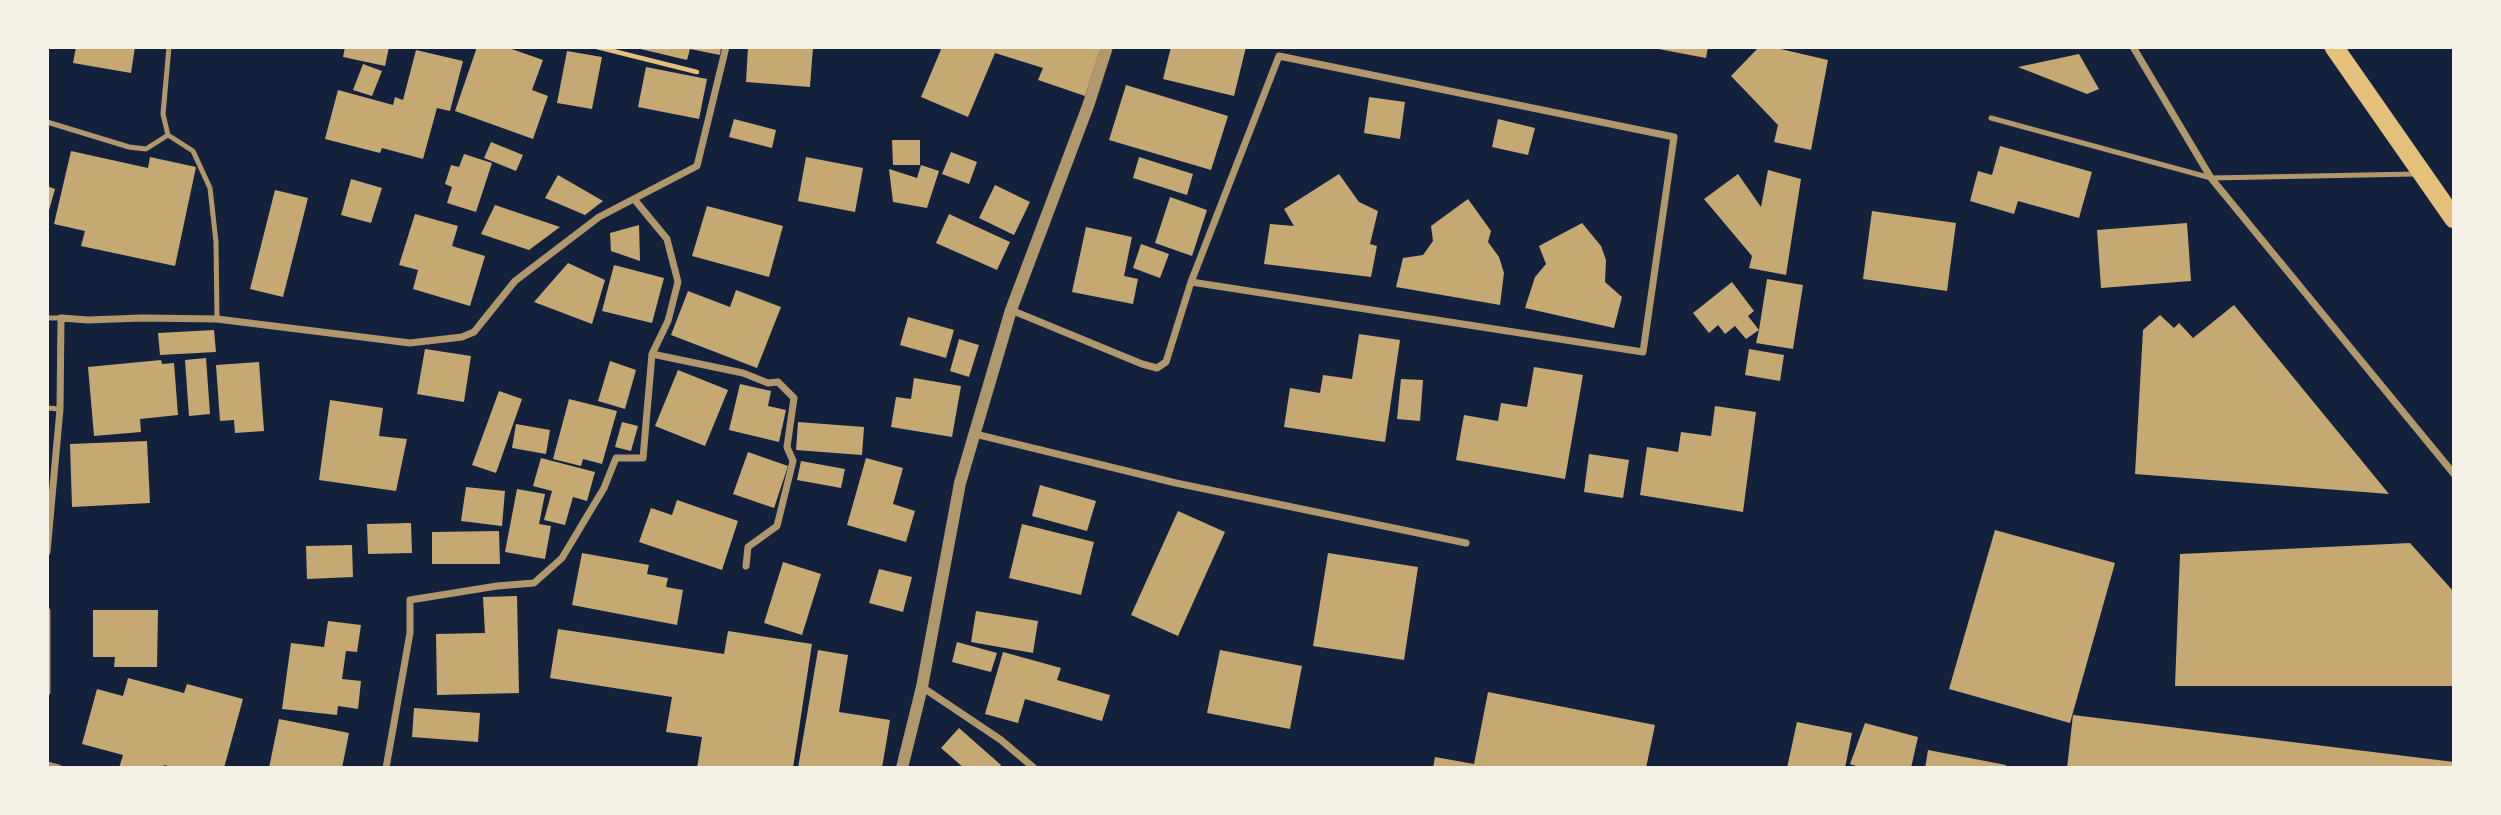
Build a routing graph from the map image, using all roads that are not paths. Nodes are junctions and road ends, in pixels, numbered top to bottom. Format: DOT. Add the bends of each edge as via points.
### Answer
graph roads {
  1 [pos="169,47"];
  2 [pos="726,47"];
  3 [pos="1107,47"];
  4 [pos="2133,47"];
  5 [pos="2334,47"];
  6 [pos="1991,118"];
  7 [pos="47,122"];
  8 [pos="168,135"];
  9 [pos="2422,174"];
  10 [pos="2211,178"];
  11 [pos="634,199"];
  12 [pos="2454,219"];
  13 [pos="1191,282"];
  14 [pos="1011,310"];
  15 [pos="47,318"];
  16 [pos="61,318"];
  17 [pos="217,319"];
  18 [pos="652,354"];
  19 [pos="47,408"];
  20 [pos="60,409"];
  21 [pos="975,434"];
  22 [pos="2454,474"];
  23 [pos="1466,542"];
  24 [pos="47,552"];
  25 [pos="746,566"];
  26 [pos="47,611"];
  27 [pos="922,687"];
  28 [pos="47,692"];
  29 [pos="47,765"];
  30 [pos="58,768"];
  31 [pos="386,768"];
  32 [pos="902,768"];
  33 [pos="1034,768"];
  1 -- 8 [label="lane" via="163,114"];
  2 -- 11 [label="street" via="697,166"];
  3 -- 14 [label="street"];
  4 -- 10 [label="street"];
  5 -- 9 [label="highway"];
  6 -- 10 [label="lane"];
  7 -- 8 [label="lane" via="129,148 146,149"];
  8 -- 17 [label="lane" via="193,151 210,188"];
  9 -- 10 [label="lane"];
  9 -- 12 [label="highway"];
  10 -- 22 [label="street"];
  11 -- 17 [label="street" via="599,217 526,272 474,332 462,337 410,343"];
  11 -- 18 [label="street" via="667,239 678,282 668,321"];
  13 -- 13 [label="street" via="1279,56 1674,138 1643,352"];
  13 -- 14 [label="street" via="1166,362 1157,368"];
  14 -- 21 [label="street"];
  15 -- 16 [label="lane"];
  16 -- 17 [label="street"];
  16 -- 20 [label="street"];
  18 -- 25 [label="street" via="778,382 794,398 787,447 793,461 777,526 748,547"];
  18 -- 31 [label="street" via="643,458 616,458 604,488 562,558 534,583 410,600 410,633"];
  19 -- 20 [label="lane"];
  20 -- 24 [label="street"];
  21 -- 23 [label="street" via="1176,483"];
  21 -- 27 [label="street" via="960,484"];
  26 -- 28 [label="street"];
  27 -- 32 [label="street"];
  27 -- 33 [label="street"];
  29 -- 30 [label="street"];
}
